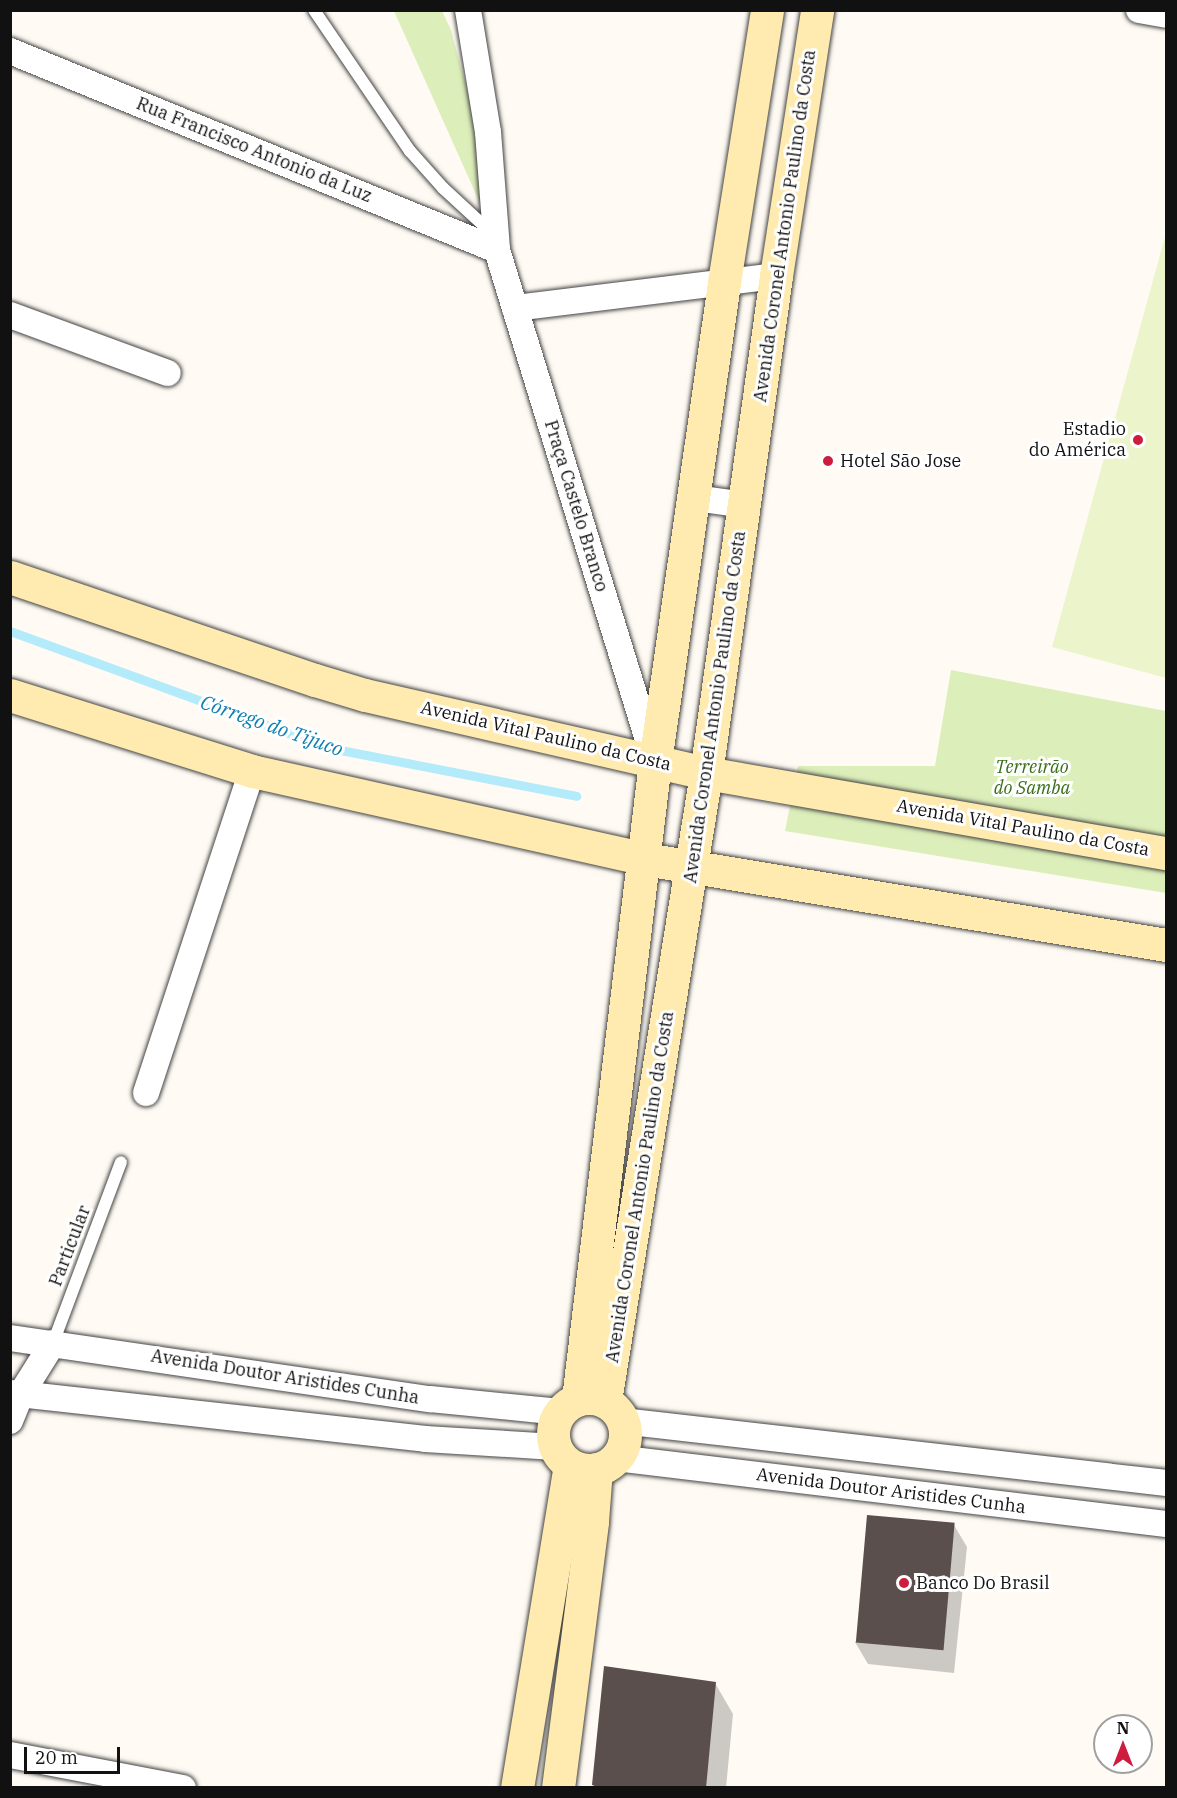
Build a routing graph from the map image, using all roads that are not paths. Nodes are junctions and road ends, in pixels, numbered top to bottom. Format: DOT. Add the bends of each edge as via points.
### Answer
graph roads {
  1 [pos="314,10"];
  2 [pos="468,10"];
  3 [pos="767,10"];
  4 [pos="817,10"];
  5 [pos="1139,10"];
  6 [pos="1167,15"];
  7 [pos="10,51"];
  8 [pos="497,244"];
  9 [pos="776,276"];
  10 [pos="724,282"];
  11 [pos="515,308"];
  12 [pos="10,315"];
  13 [pos="168,374"];
  14 [pos="694,498"];
  15 [pos="745,505"];
  16 [pos="10,578"];
  17 [pos="10,695"];
  18 [pos="655,762"];
  19 [pos="252,771"];
  20 [pos="706,772"];
  21 [pos="1167,853"];
  22 [pos="645,859"];
  23 [pos="692,866"];
  24 [pos="1167,945"];
  25 [pos="146,1093"];
  26 [pos="121,1162"];
  27 [pos="10,1338"];
  28 [pos="53,1343"];
  29 [pos="16,1394"];
  30 [pos="430,1399"];
  31 [pos="591,1408"];
  32 [pos="10,1421"];
  33 [pos="425,1439"];
  34 [pos="785,1439"];
  35 [pos="584,1460"];
  36 [pos="1007,1465"];
  37 [pos="780,1478"];
  38 [pos="1167,1483"];
  39 [pos="1003,1504"];
  40 [pos="1167,1524"];
  41 [pos="10,1755"];
  42 [pos="183,1788"];
  43 [pos="517,1788"];
  44 [pos="558,1788"];
  1 -- 8 [label="lane" via="410,151"];
  2 -- 8 [label="street, Praça Castelo Branco" via="488,132"];
  3 -- 10 [label="street, Avenida Coronel Antonio Paulino da Costa"];
  4 -- 9 [label="street, Avenida Coronel Antonio Paulino da Costa"];
  5 -- 6 [label="street"];
  7 -- 8 [label="street, Rua Francisco Antonio da Luz"];
  8 -- 11 [label="street, Praça Castelo Branco"];
  9 -- 10 [label="street"];
  9 -- 15 [label="street, Avenida Coronel Antonio Paulino da Costa"];
  10 -- 11 [label="street"];
  10 -- 14 [label="street, Avenida Coronel Antonio Paulino da Costa"];
  11 -- 18 [label="street, Praça Castelo Branco"];
  12 -- 13 [label="street"];
  14 -- 15 [label="street"];
  14 -- 18 [label="street, Avenida Coronel Antonio Paulino da Costa"];
  15 -- 20 [label="street, Avenida Coronel Antonio Paulino da Costa"];
  16 -- 18 [label="street, Avenida Vital Paulino da Costa" via="365,695"];
  17 -- 19 [label="street"];
  18 -- 20 [label="street, Avenida Vital Paulino da Costa"];
  18 -- 22 [label="street, Avenida Coronel Antonio Paulino da Costa"];
  19 -- 22 [label="street"];
  19 -- 25 [label="street"];
  20 -- 21 [label="street, Avenida Vital Paulino da Costa"];
  20 -- 23 [label="street, Avenida Coronel Antonio Paulino da Costa"];
  22 -- 23 [label="street"];
  22 -- 31 [label="street, Avenida Coronel Antonio Paulino da Costa" via="585,1322"];
  23 -- 24 [label="street"];
  23 -- 31 [label="street, Avenida Coronel Antonio Paulino da Costa"];
  26 -- 28 [label="lane, Particular"];
  27 -- 28 [label="street, Avenida Doutor Aristides Cunha"];
  28 -- 29 [label="street"];
  28 -- 30 [label="street, Avenida Doutor Aristides Cunha"];
  29 -- 32 [label="street"];
  29 -- 33 [label="street, Avenida Doutor Aristides Cunha"];
  30 -- 31 [label="street, Avenida Doutor Aristides Cunha"];
  30 -- 33 [label="street"];
  31 -- 34 [label="street, Avenida Doutor Aristides Cunha"];
  31 -- 35 [label="street" via="553,1429"];
  31 -- 35 [label="street" via="624,1440"];
  33 -- 35 [label="street, Avenida Doutor Aristides Cunha"];
  34 -- 36 [label="street, Avenida Doutor Aristides Cunha"];
  34 -- 37 [label="street"];
  35 -- 37 [label="street, Avenida Doutor Aristides Cunha"];
  35 -- 43 [label="street"];
  35 -- 44 [label="street" via="592,1521"];
  36 -- 38 [label="street, Avenida Doutor Aristides Cunha"];
  36 -- 39 [label="street"];
  37 -- 39 [label="street, Avenida Doutor Aristides Cunha"];
  39 -- 40 [label="street, Avenida Doutor Aristides Cunha"];
  41 -- 42 [label="street"];
}
